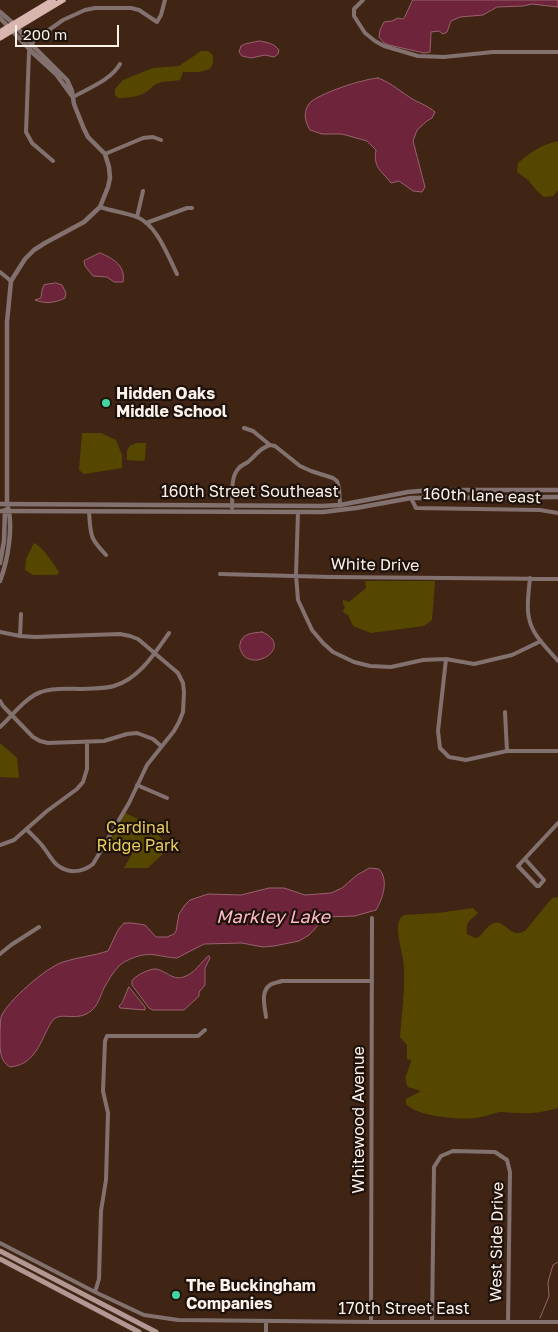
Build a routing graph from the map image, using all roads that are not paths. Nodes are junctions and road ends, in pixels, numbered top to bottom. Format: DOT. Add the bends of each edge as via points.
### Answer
graph roads {
  1 [pos="53,0"];
  2 [pos="62,0"];
  3 [pos="165,0"];
  4 [pos="363,0"];
  5 [pos="0,12"];
  6 [pos="0,18"];
  7 [pos="13,27"];
  8 [pos="0,32"];
  9 [pos="0,38"];
  10 [pos="30,46"];
  11 [pos="558,52"];
  12 [pos="120,64"];
  13 [pos="73,97"];
  14 [pos="161,140"];
  15 [pos="105,154"];
  16 [pos="53,160"];
  17 [pos="143,191"];
  18 [pos="100,207"];
  19 [pos="192,208"];
  20 [pos="137,217"];
  21 [pos="146,223"];
  22 [pos="0,272"];
  23 [pos="177,274"];
  24 [pos="11,281"];
  25 [pos="244,428"];
  26 [pos="270,445"];
  27 [pos="558,490"];
  28 [pos="558,497"];
  29 [pos="411,498"];
  30 [pos="0,504"];
  31 [pos="8,504"];
  32 [pos="340,505"];
  33 [pos="232,506"];
  34 [pos="5,511"];
  35 [pos="89,512"];
  36 [pos="233,512"];
  37 [pos="298,512"];
  38 [pos="558,512"];
  39 [pos="106,555"];
  40 [pos="0,563"];
  41 [pos="220,574"];
  42 [pos="296,575"];
  43 [pos="530,578"];
  44 [pos="558,580"];
  45 [pos="0,581"];
  46 [pos="21,614"];
  47 [pos="0,632"];
  48 [pos="169,633"];
  49 [pos="20,636"];
  50 [pos="541,641"];
  51 [pos="155,653"];
  52 [pos="446,660"];
  53 [pos="558,661"];
  54 [pos="0,701"];
  55 [pos="505,712"];
  56 [pos="12,715"];
  57 [pos="0,727"];
  58 [pos="87,742"];
  59 [pos="161,746"];
  60 [pos="507,751"];
  61 [pos="558,751"];
  62 [pos="137,785"];
  63 [pos="167,798"];
  64 [pos="558,823"];
  65 [pos="27,830"];
  66 [pos="0,845"];
  67 [pos="525,859"];
  68 [pos="372,918"];
  69 [pos="39,927"];
  70 [pos="0,954"];
  71 [pos="372,981"];
  72 [pos="266,1017"];
  73 [pos="205,1030"];
  74 [pos="0,1243"];
  75 [pos="0,1251"];
  76 [pos="0,1259"];
  77 [pos="95,1292"];
  78 [pos="266,1320"];
  79 [pos="370,1322"];
  80 [pos="432,1322"];
  81 [pos="508,1322"];
  82 [pos="558,1322"];
  83 [pos="139,1332"];
  84 [pos="156,1332"];
  85 [pos="266,1332"];
  1 -- 7 [label="main road"];
  2 -- 7 [label="main road"];
  3 -- 10 [label="street" via="157,22 131,8 84,10 63,20"];
  4 -- 11 [label="street" via="354,9 354,16 366,33 384,46 418,56"];
  5 -- 7 [label="street"];
  6 -- 7 [label="street"];
  7 -- 8 [label="main road"];
  7 -- 9 [label="main road"];
  7 -- 10 [label="street"];
  10 -- 13 [label="street" via="67,80"];
  10 -- 16 [label="street" via="26,132 32,143"];
  12 -- 13 [label="street" via="115,72"];
  13 -- 15 [label="street" via="88,137"];
  14 -- 15 [label="street" via="143,138"];
  15 -- 18 [label="street" via="110,178"];
  17 -- 20 [label="street"];
  18 -- 20 [label="street"];
  18 -- 24 [label="street" via="84,222 34,250"];
  19 -- 21 [label="street"];
  20 -- 21 [label="street"];
  21 -- 23 [label="street" via="158,237"];
  22 -- 24 [label="street"];
  24 -- 31 [label="street" via="7,322"];
  25 -- 26 [label="street"];
  26 -- 32 [label="street" via="300,466 334,478 339,488"];
  26 -- 33 [label="street" via="236,470"];
  27 -- 32 [label="street, 160th Street Southeast" via="431,490"];
  28 -- 29 [label="street, 160th Street Southeast"];
  29 -- 37 [label="street, 160th Street Southeast" via="340,510"];
  29 -- 38 [label="street, 160th lane east" via="416,508"];
  30 -- 31 [label="street, 160th Street Southeast"];
  31 -- 33 [label="street, 160th Street Southeast"];
  31 -- 34 [label="street"];
  32 -- 33 [label="street, 160th Street Southeast"];
  33 -- 36 [label="street"];
  34 -- 35 [label="street, 160th Street Southeast"];
  34 -- 40 [label="street"];
  34 -- 45 [label="street" via="9,536"];
  35 -- 36 [label="street, 160th Street Southeast"];
  35 -- 39 [label="street" via="93,542"];
  36 -- 37 [label="street, 160th Street Southeast"];
  37 -- 42 [label="street"];
  41 -- 42 [label="street, White Drive"];
  42 -- 43 [label="street, White Drive"];
  42 -- 52 [label="street" via="298,600 307,620 312,630 334,652 354,662 391,668 423,660"];
  43 -- 44 [label="street, White Drive"];
  43 -- 50 [label="street" via="528,617"];
  46 -- 49 [label="street"];
  47 -- 49 [label="street"];
  48 -- 51 [label="street"];
  49 -- 51 [label="street" via="120,634 138,640"];
  50 -- 52 [label="street" via="512,655 474,664"];
  50 -- 53 [label="street"];
  51 -- 56 [label="street" via="132,677 114,686 40,692"];
  51 -- 59 [label="street" via="178,673 184,692 179,722"];
  52 -- 60 [label="street" via="438,731 440,748 449,757 466,760"];
  54 -- 56 [label="street"];
  55 -- 60 [label="street"];
  56 -- 57 [label="street"];
  56 -- 58 [label="street" via="40,741"];
  58 -- 59 [label="street" via="137,733"];
  58 -- 65 [label="street" via="83,782"];
  59 -- 62 [label="street"];
  60 -- 61 [label="street"];
  62 -- 63 [label="street"];
  62 -- 65 [label="street" via="99,855 88,868 79,871 62,868"];
  64 -- 67 [label="street"];
  65 -- 66 [label="street"];
  67 -- 67 [label="street" via="544,880 540,886 536,886 518,866"];
  68 -- 71 [label="street, Whitewood Avenue"];
  69 -- 70 [label="street"];
  71 -- 72 [label="street" via="282,981 270,985 265,992"];
  71 -- 79 [label="street, Whitewood Avenue"];
  73 -- 77 [label="street" via="198,1036 106,1036 106,1180 101,1211 99,1279"];
  74 -- 77 [label="street, 170th Street East"];
  75 -- 84 [label="main road"];
  76 -- 83 [label="main road"];
  77 -- 78 [label="street, 170th Street East" via="144,1315 178,1320"];
  78 -- 79 [label="street, 170th Street East"];
  78 -- 85 [label="street"];
  79 -- 80 [label="street, 170th Street East"];
  80 -- 81 [label="street, 170th Street East"];
  80 -- 81 [label="street, West Side Drive" via="434,1167 441,1156 453,1151 495,1152 507,1160 510,1172"];
  81 -- 82 [label="street, 170th Street East"];
}
